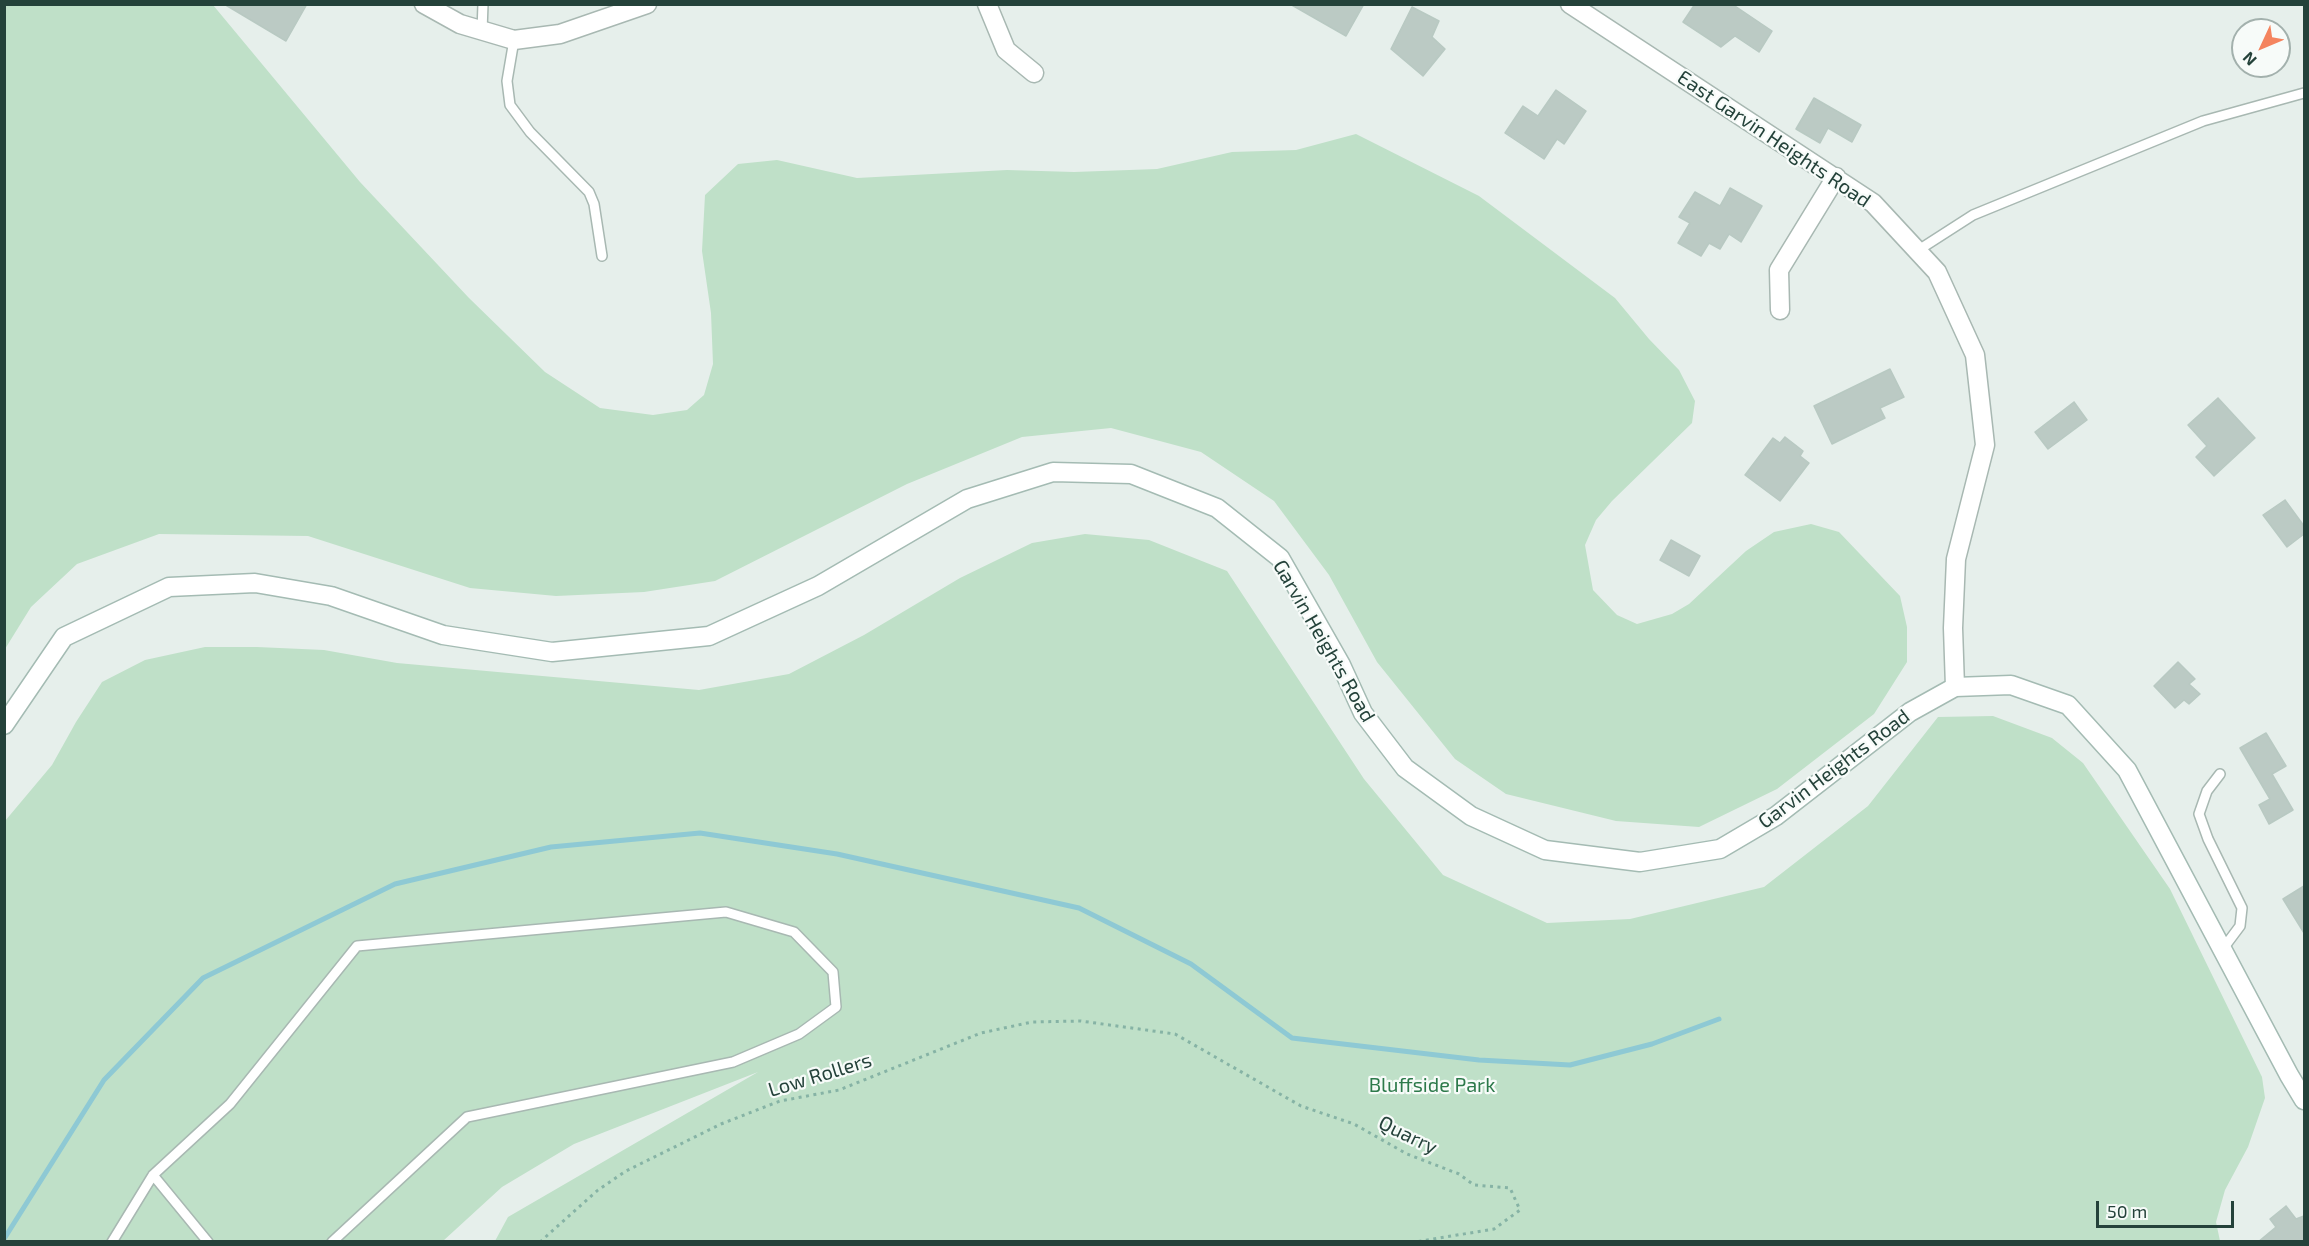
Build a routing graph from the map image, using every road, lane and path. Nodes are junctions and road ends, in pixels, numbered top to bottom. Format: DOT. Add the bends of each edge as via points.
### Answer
graph roads {
  1 [pos="424,4"];
  2 [pos="483,4"];
  3 [pos="647,4"];
  4 [pos="987,4"];
  5 [pos="1570,4"];
  6 [pos="482,31"];
  7 [pos="514,40"];
  8 [pos="1034,73"];
  9 [pos="2304,93"];
  10 [pos="1836,177"];
  11 [pos="1917,251"];
  12 [pos="602,256"];
  13 [pos="1780,310"];
  14 [pos="1955,687"];
  15 [pos="4,725"];
  16 [pos="2220,774"];
  17 [pos="2223,950"];
  18 [pos="1175,1035"];
  19 [pos="2304,1100"];
  20 [pos="153,1175"];
  21 [pos="112,1242"];
  22 [pos="208,1242"];
  23 [pos="332,1242"];
  24 [pos="540,1242"];
  25 [pos="1415,1242"];
  1 -- 6 [label="main road"];
  2 -- 6 [label="lane"];
  3 -- 7 [label="main road" via="560,34"];
  4 -- 8 [label="main road" via="1006,50"];
  5 -- 10 [label="main road, East Garvin Heights Road"];
  6 -- 7 [label="main road"];
  7 -- 12 [label="lane" via="507,81 510,105 530,132 589,192"];
  9 -- 11 [label="lane" via="2203,121 1983,210"];
  10 -- 11 [label="main road, East Garvin Heights Road" via="1873,203"];
  10 -- 13 [label="main road" via="1779,270"];
  11 -- 14 [label="main road, East Garvin Heights Road" via="1936,272 1975,355 1985,445 1956,559"];
  14 -- 15 [label="main road, Garvin Heights Road" via="1910,712 1776,816 1720,849 1640,862 1545,850 1471,816 1405,768 1363,713 1341,665 1280,558 1217,508 1131,474 1053,472 967,499 818,586 709,636 552,652 443,635 331,596 255,583 169,587 64,637"];
  14 -- 17 [label="main road, Garvin Heights Road" via="2011,685 2068,705 2127,770"];
  16 -- 17 [label="lane" via="2207,790 2199,814 2242,908 2240,926"];
  17 -- 19 [label="main road, Garvin Heights Road"];
  18 -- 24 [label="path, Low Rollers" via="1081,1021 1032,1022 981,1033 839,1090 780,1101 721,1124 626,1171 598,1190"];
  18 -- 25 [label="path, Quarry" via="1301,1106 1354,1124 1407,1154 1460,1174 1474,1185 1510,1188 1520,1210 1494,1229"];
  20 -- 21 [label="lane"];
  20 -- 22 [label="lane"];
  20 -- 23 [label="lane" via="230,1104 357,946 726,912 794,932 833,972 836,1007 799,1034 733,1062 467,1117"];
}
